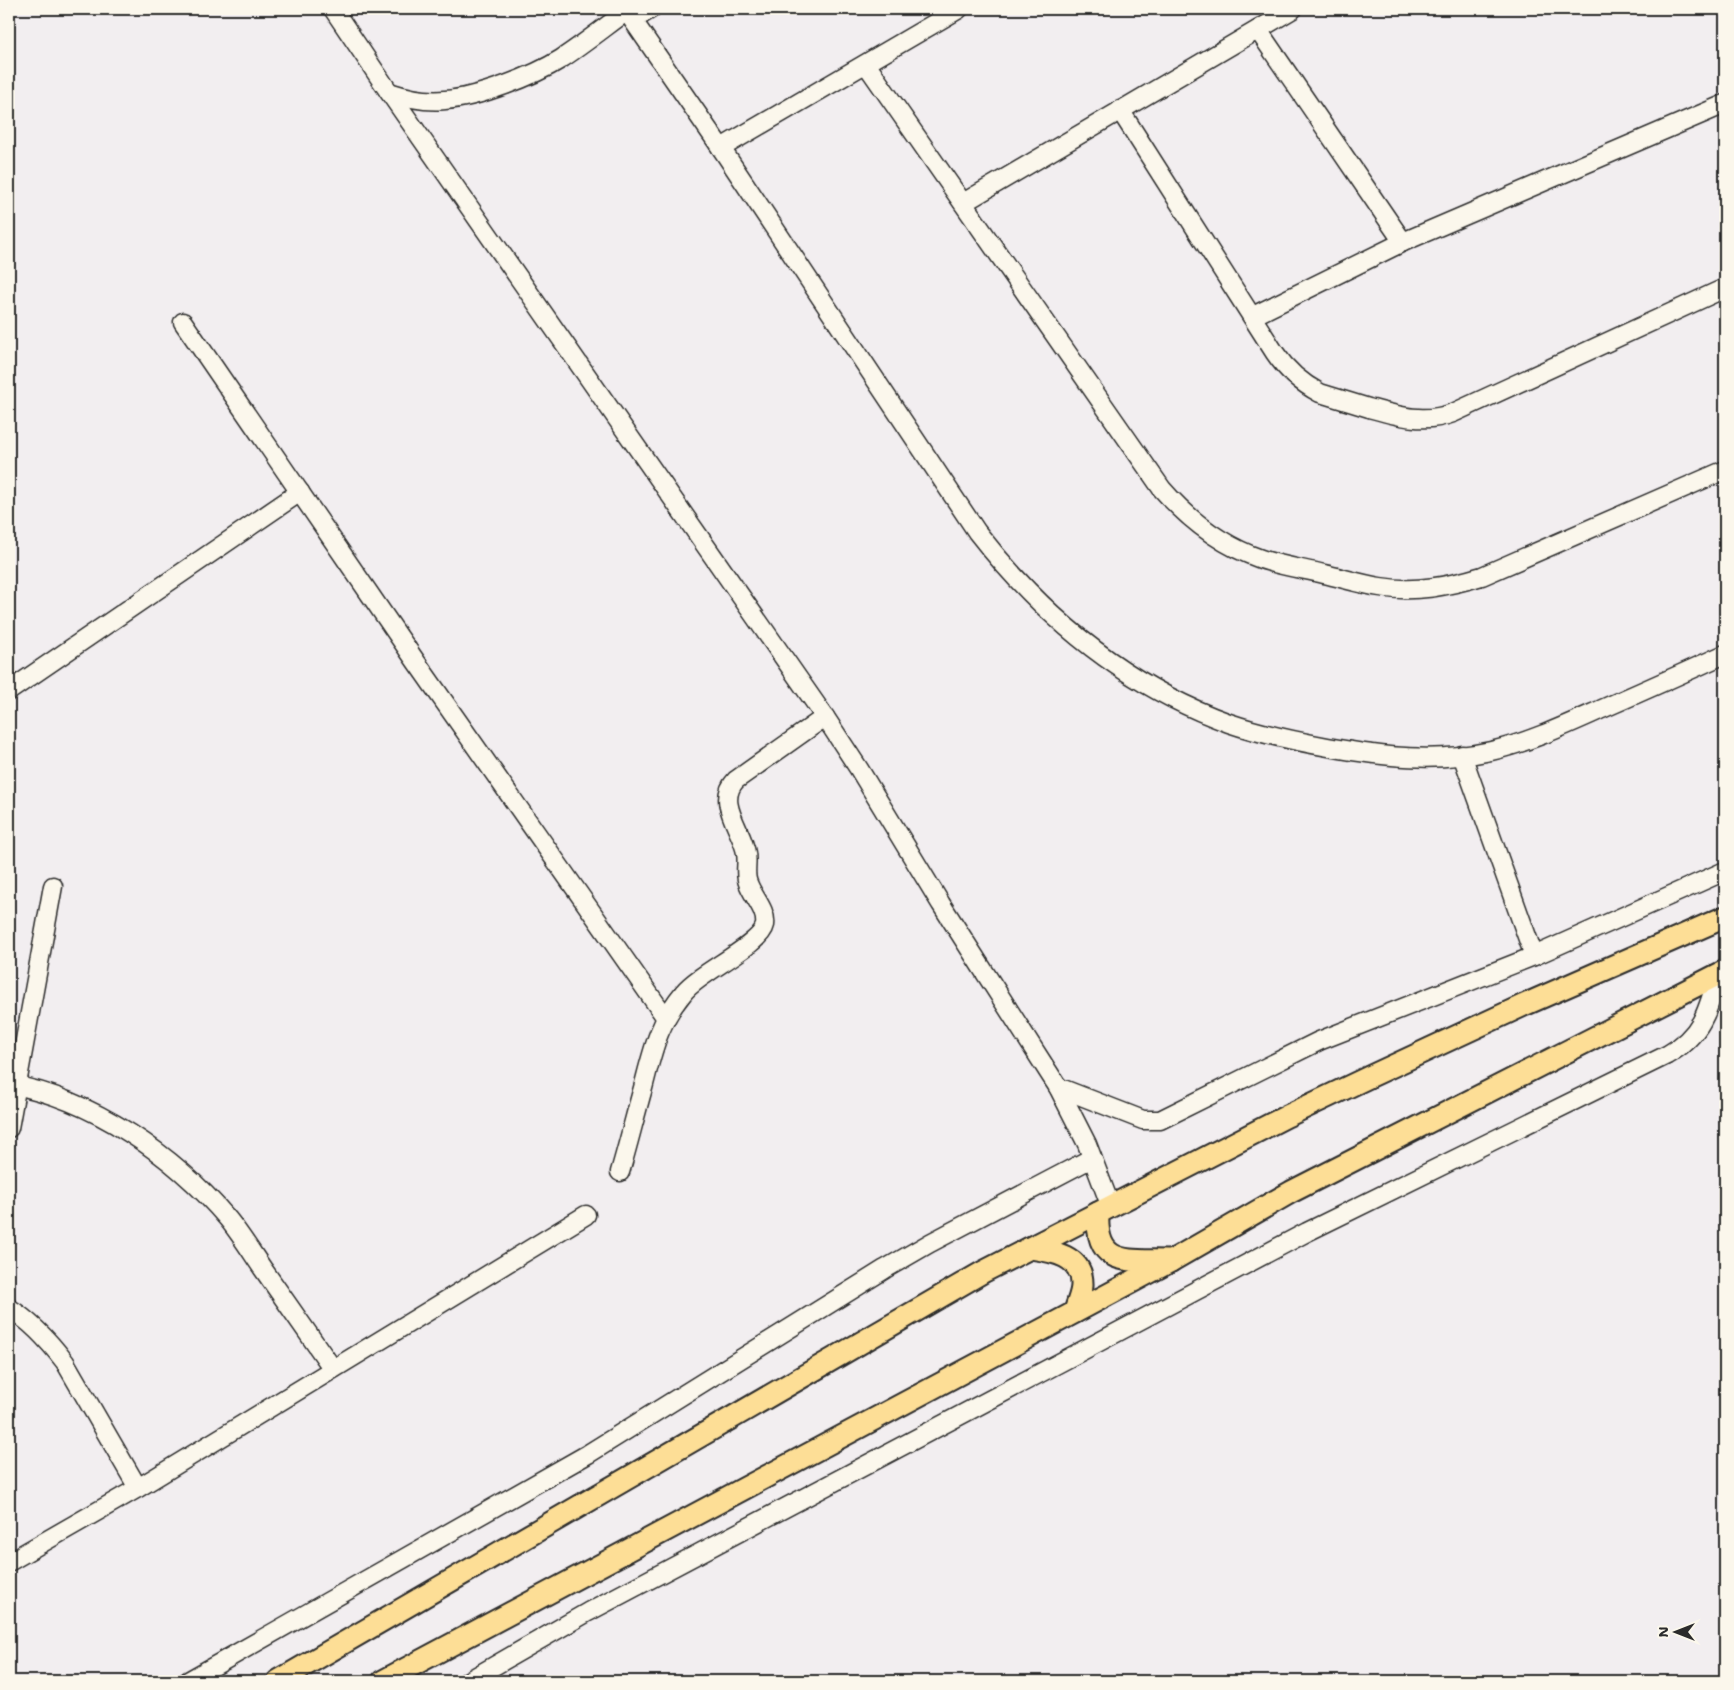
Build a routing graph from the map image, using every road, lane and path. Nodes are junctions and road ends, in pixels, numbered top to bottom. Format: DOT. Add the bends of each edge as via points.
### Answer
graph roads {
  1 [pos="333,9"];
  2 [pos="651,9"];
  3 [pos="960,9"];
  4 [pos="1293,9"];
  5 [pos="628,13"];
  6 [pos="1258,30"];
  7 [pos="866,64"];
  8 [pos="389,92"];
  9 [pos="1725,104"];
  10 [pos="1120,110"];
  11 [pos="721,148"];
  12 [pos="963,203"];
  13 [pos="1403,242"];
  14 [pos="1725,288"];
  15 [pos="1253,316"];
  16 [pos="184,322"];
  17 [pos="1725,470"];
  18 [pos="300,492"];
  19 [pos="1725,654"];
  20 [pos="9,691"];
  21 [pos="825,717"];
  22 [pos="1462,756"];
  23 [pos="1725,872"];
  24 [pos="52,886"];
  25 [pos="1725,916"];
  26 [pos="1534,956"];
  27 [pos="1722,973"];
  28 [pos="666,1018"];
  29 [pos="13,1084"];
  30 [pos="1058,1087"];
  31 [pos="9,1128"];
  32 [pos="1092,1158"];
  33 [pos="620,1172"];
  34 [pos="1104,1210"];
  35 [pos="586,1215"];
  36 [pos="1030,1248"];
  37 [pos="1171,1261"];
  38 [pos="9,1308"];
  39 [pos="1075,1312"];
  40 [pos="333,1369"];
  41 [pos="138,1488"];
  42 [pos="9,1562"];
  43 [pos="188,1681"];
  44 [pos="278,1681"];
  45 [pos="382,1681"];
  46 [pos="468,1681"];
  1 -- 8 [label="street"];
  2 -- 5 [label="street"];
  3 -- 7 [label="street"];
  4 -- 6 [label="street"];
  5 -- 8 [label="street" via="561,59 494,88 446,100 407,98"];
  5 -- 11 [label="street"];
  6 -- 10 [label="street"];
  6 -- 13 [label="street"];
  7 -- 11 [label="street"];
  7 -- 12 [label="street"];
  8 -- 21 [label="street"];
  9 -- 13 [label="street"];
  10 -- 12 [label="street"];
  10 -- 15 [label="street"];
  11 -- 22 [label="street" via="999,561 1076,636 1134,677 1230,723 1308,744 1385,757"];
  12 -- 17 [label="street" via="1175,505 1206,531 1261,559 1380,587 1442,586 1482,576"];
  13 -- 15 [label="street"];
  14 -- 15 [label="street" via="1453,413 1422,419 1399,416 1309,387 1282,363"];
  16 -- 18 [label="street"];
  18 -- 20 [label="street"];
  18 -- 28 [label="street"];
  19 -- 22 [label="street" via="1542,736"];
  21 -- 28 [label="street" via="732,784 728,804 744,846 748,885 764,912 763,931 687,989"];
  21 -- 30 [label="street"];
  22 -- 26 [label="street"];
  23 -- 26 [label="street"];
  24 -- 29 [label="street"];
  25 -- 34 [label="main road" via="1445,1041 1287,1116"];
  26 -- 30 [label="street" via="1319,1041 1160,1120 1143,1120"];
  27 -- 37 [label="main road" via="1290,1192"];
  27 -- 46 [label="street" via="1699,1028 1684,1044 1667,1055 1299,1237 588,1612"];
  28 -- 33 [label="street" via="655,1043"];
  29 -- 31 [label="street"];
  29 -- 40 [label="street" via="49,1094 107,1120 186,1175 230,1221"];
  30 -- 32 [label="street"];
  32 -- 34 [label="street"];
  32 -- 43 [label="street" via="886,1269 588,1454"];
  34 -- 36 [label="main road"];
  34 -- 37 [label="main road" via="1098,1228 1100,1240 1111,1255 1123,1259"];
  35 -- 40 [label="street"];
  36 -- 39 [label="main road" via="1058,1253 1076,1266 1082,1287"];
  36 -- 44 [label="main road" via="813,1369"];
  37 -- 39 [label="main road"];
  38 -- 41 [label="street" via="35,1327 65,1362"];
  39 -- 45 [label="main road"];
  40 -- 41 [label="street"];
  41 -- 42 [label="street"];
}
